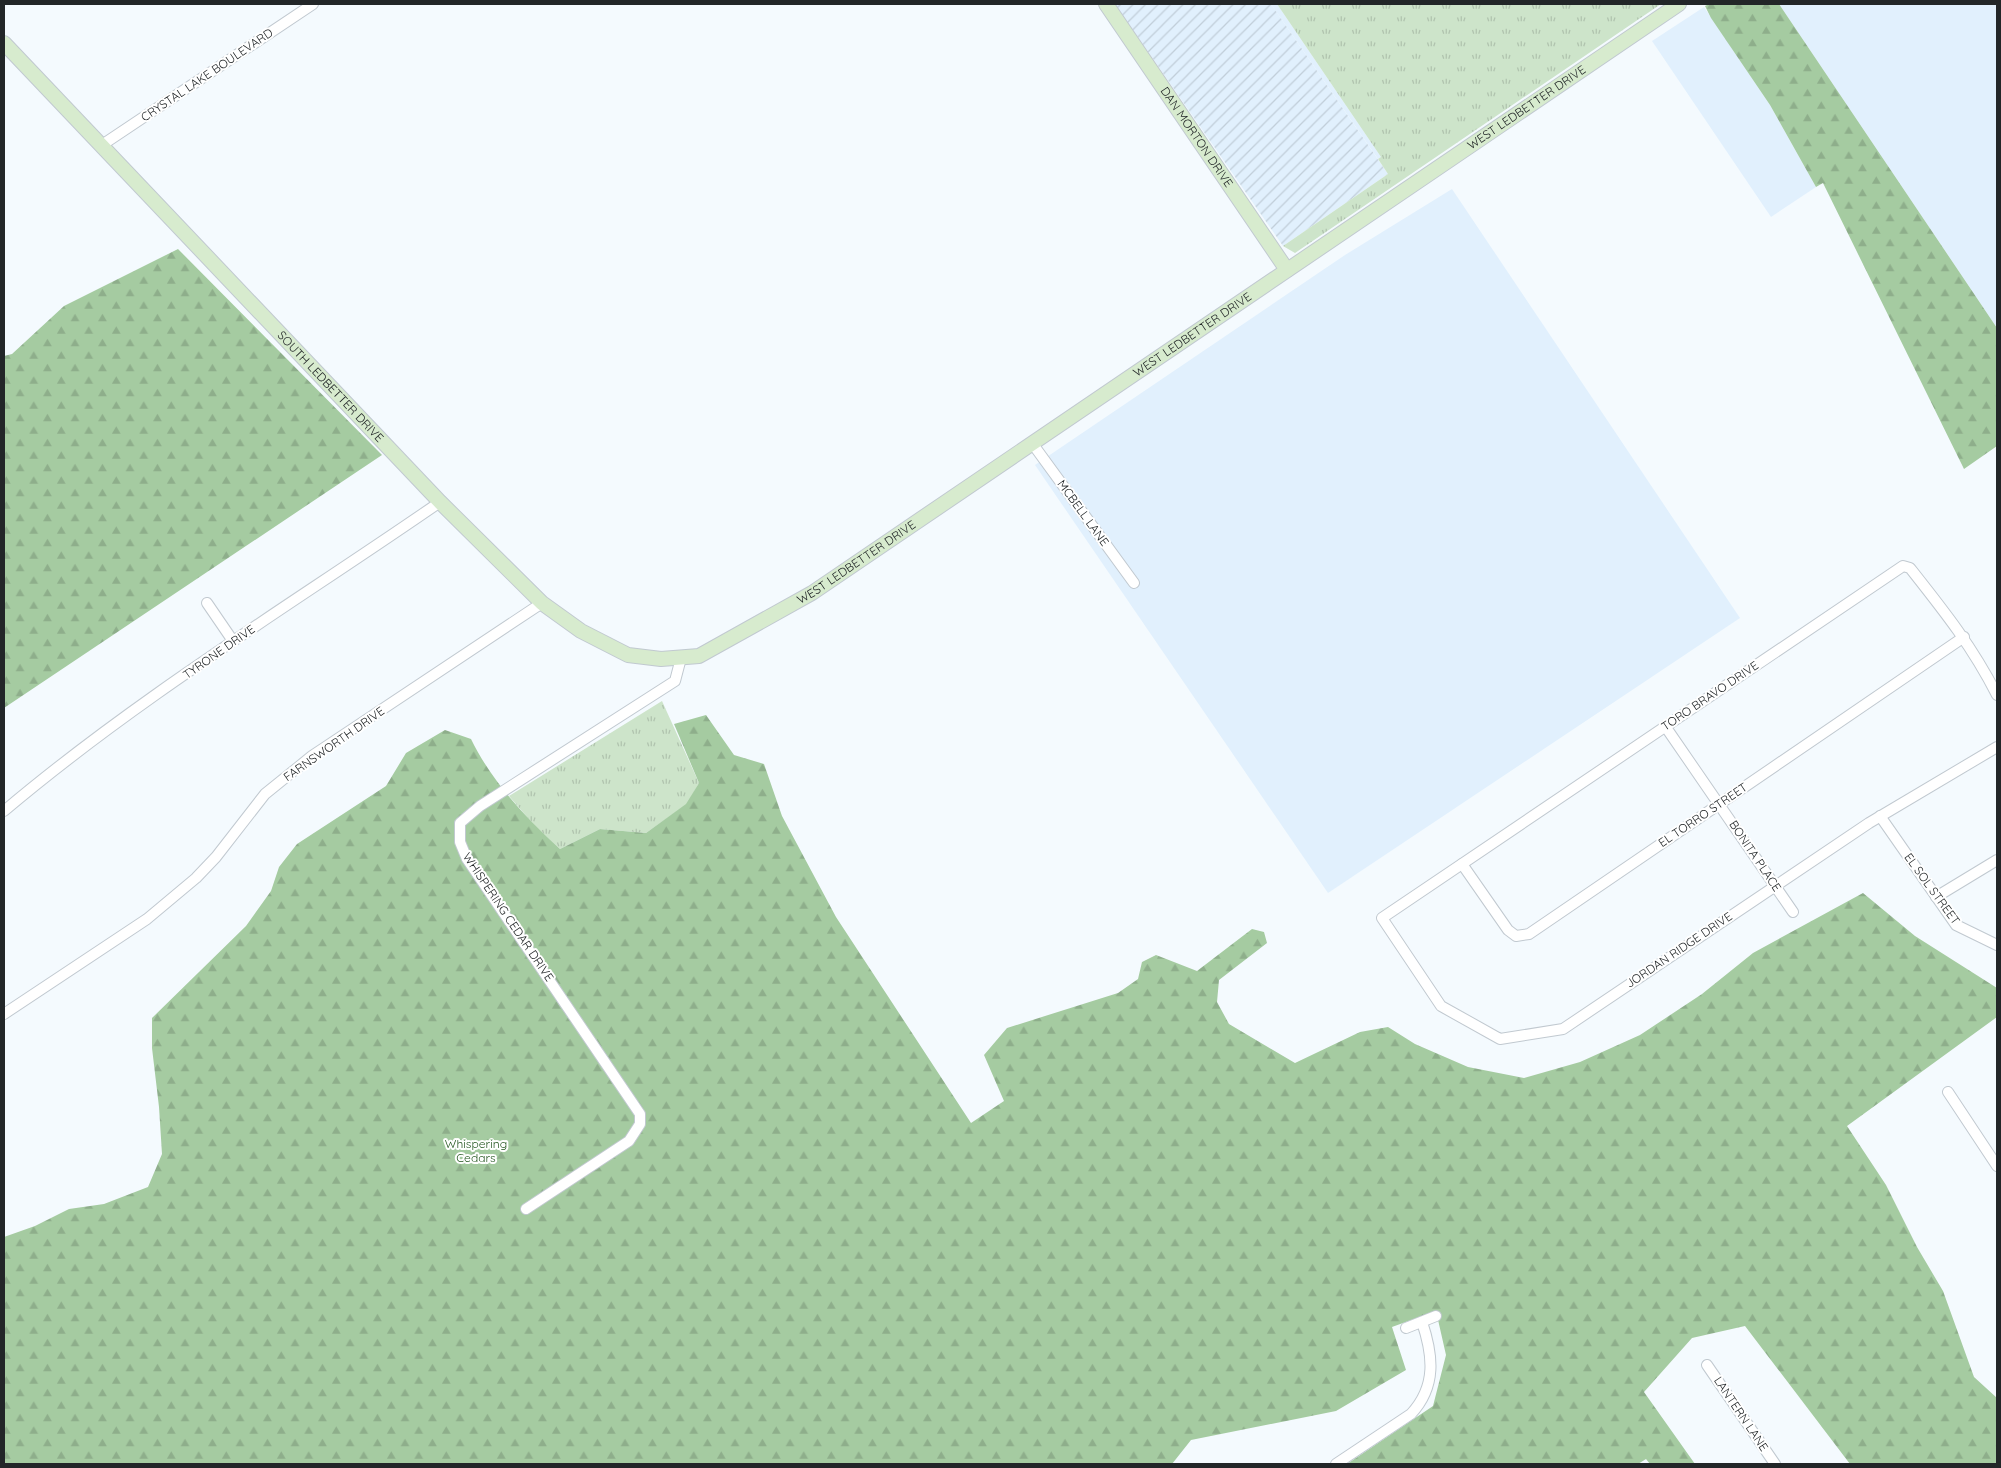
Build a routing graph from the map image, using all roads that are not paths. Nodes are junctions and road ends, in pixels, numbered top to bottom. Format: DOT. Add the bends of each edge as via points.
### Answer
graph roads {
  1 [pos="313,4"];
  2 [pos="1106,4"];
  3 [pos="1679,4"];
  4 [pos="4,43"];
  5 [pos="102,145"];
  6 [pos="1287,270"];
  7 [pos="1032,443"];
  8 [pos="440,502"];
  9 [pos="1134,583"];
  10 [pos="207,603"];
  11 [pos="542,603"];
  12 [pos="1964,637"];
  13 [pos="233,641"];
  14 [pos="699,656"];
  15 [pos="681,658"];
  16 [pos="1997,695"];
  17 [pos="1665,726"];
  18 [pos="1997,747"];
  19 [pos="1719,804"];
  20 [pos="4,811"];
  21 [pos="1880,816"];
  22 [pos="1997,860"];
  23 [pos="1462,864"];
  24 [pos="1774,885"];
  25 [pos="1936,897"];
  26 [pos="1793,912"];
  27 [pos="1382,918"];
  28 [pos="1997,945"];
  29 [pos="4,1014"];
  30 [pos="1948,1092"];
  31 [pos="1997,1166"];
  32 [pos="526,1209"];
  33 [pos="1436,1316"];
  34 [pos="1422,1322"];
  35 [pos="1406,1328"];
  36 [pos="1707,1364"];
  37 [pos="1336,1464"];
  38 [pos="1774,1464"];
  1 -- 5 [label="street, CRYSTAL LAKE BOULEVARD"];
  2 -- 6 [label="street, DAN MORTON DRIVE"];
  3 -- 6 [label="street, WEST LEDBETTER DRIVE"];
  4 -- 5 [label="street, SOUTH LEDBETTER DRIVE"];
  5 -- 8 [label="street, SOUTH LEDBETTER DRIVE"];
  6 -- 7 [label="street, WEST LEDBETTER DRIVE"];
  7 -- 9 [label="street, MCBELL LANE"];
  7 -- 14 [label="street, WEST LEDBETTER DRIVE" via="812,593"];
  8 -- 11 [label="street, SOUTH LEDBETTER DRIVE"];
  8 -- 13 [label="street, TYRONE DRIVE"];
  10 -- 13 [label="street"];
  11 -- 15 [label="street, SOUTH LEDBETTER DRIVE" via="597,641 628,655"];
  11 -- 29 [label="street, FARNSWORTH DRIVE" via="312,756 265,794 196,878 147,919"];
  12 -- 16 [label="street, TORO BRAVO DRIVE"];
  12 -- 17 [label="street, TORO BRAVO DRIVE" via="1910,568 1903,566"];
  12 -- 19 [label="street, EL TORRO STREET"];
  13 -- 20 [label="street, TYRONE DRIVE" via="106,731"];
  14 -- 15 [label="street, SOUTH LEDBETTER DRIVE"];
  15 -- 32 [label="street, WHISPERING CEDAR DRIVE" via="675,681 480,806 460,823 460,842 467,859 640,1114 640,1124 629,1141"];
  17 -- 19 [label="street, BONITA PLACE"];
  17 -- 23 [label="street, TORO BRAVO DRIVE"];
  18 -- 21 [label="street, JORDAN RIDGE DRIVE"];
  19 -- 23 [label="street, EL TORRO STREET" via="1529,934 1516,936 1508,930"];
  19 -- 24 [label="street, BONITA PLACE"];
  21 -- 24 [label="street, JORDAN RIDGE DRIVE"];
  21 -- 25 [label="street, EL SOL STREET"];
  22 -- 25 [label="street"];
  23 -- 27 [label="street, TORO BRAVO DRIVE"];
  24 -- 26 [label="street, BONITA PLACE"];
  24 -- 27 [label="street, JORDAN RIDGE DRIVE" via="1563,1029 1500,1039 1441,1006"];
  25 -- 28 [label="street, EL SOL STREET" via="1956,925"];
  30 -- 31 [label="street"];
  33 -- 34 [label="street"];
  34 -- 35 [label="street"];
  34 -- 37 [label="street" via="1430,1347 1432,1369 1428,1389 1420,1404 1411,1414"];
  36 -- 38 [label="street, LANTERN LANE"];
}
